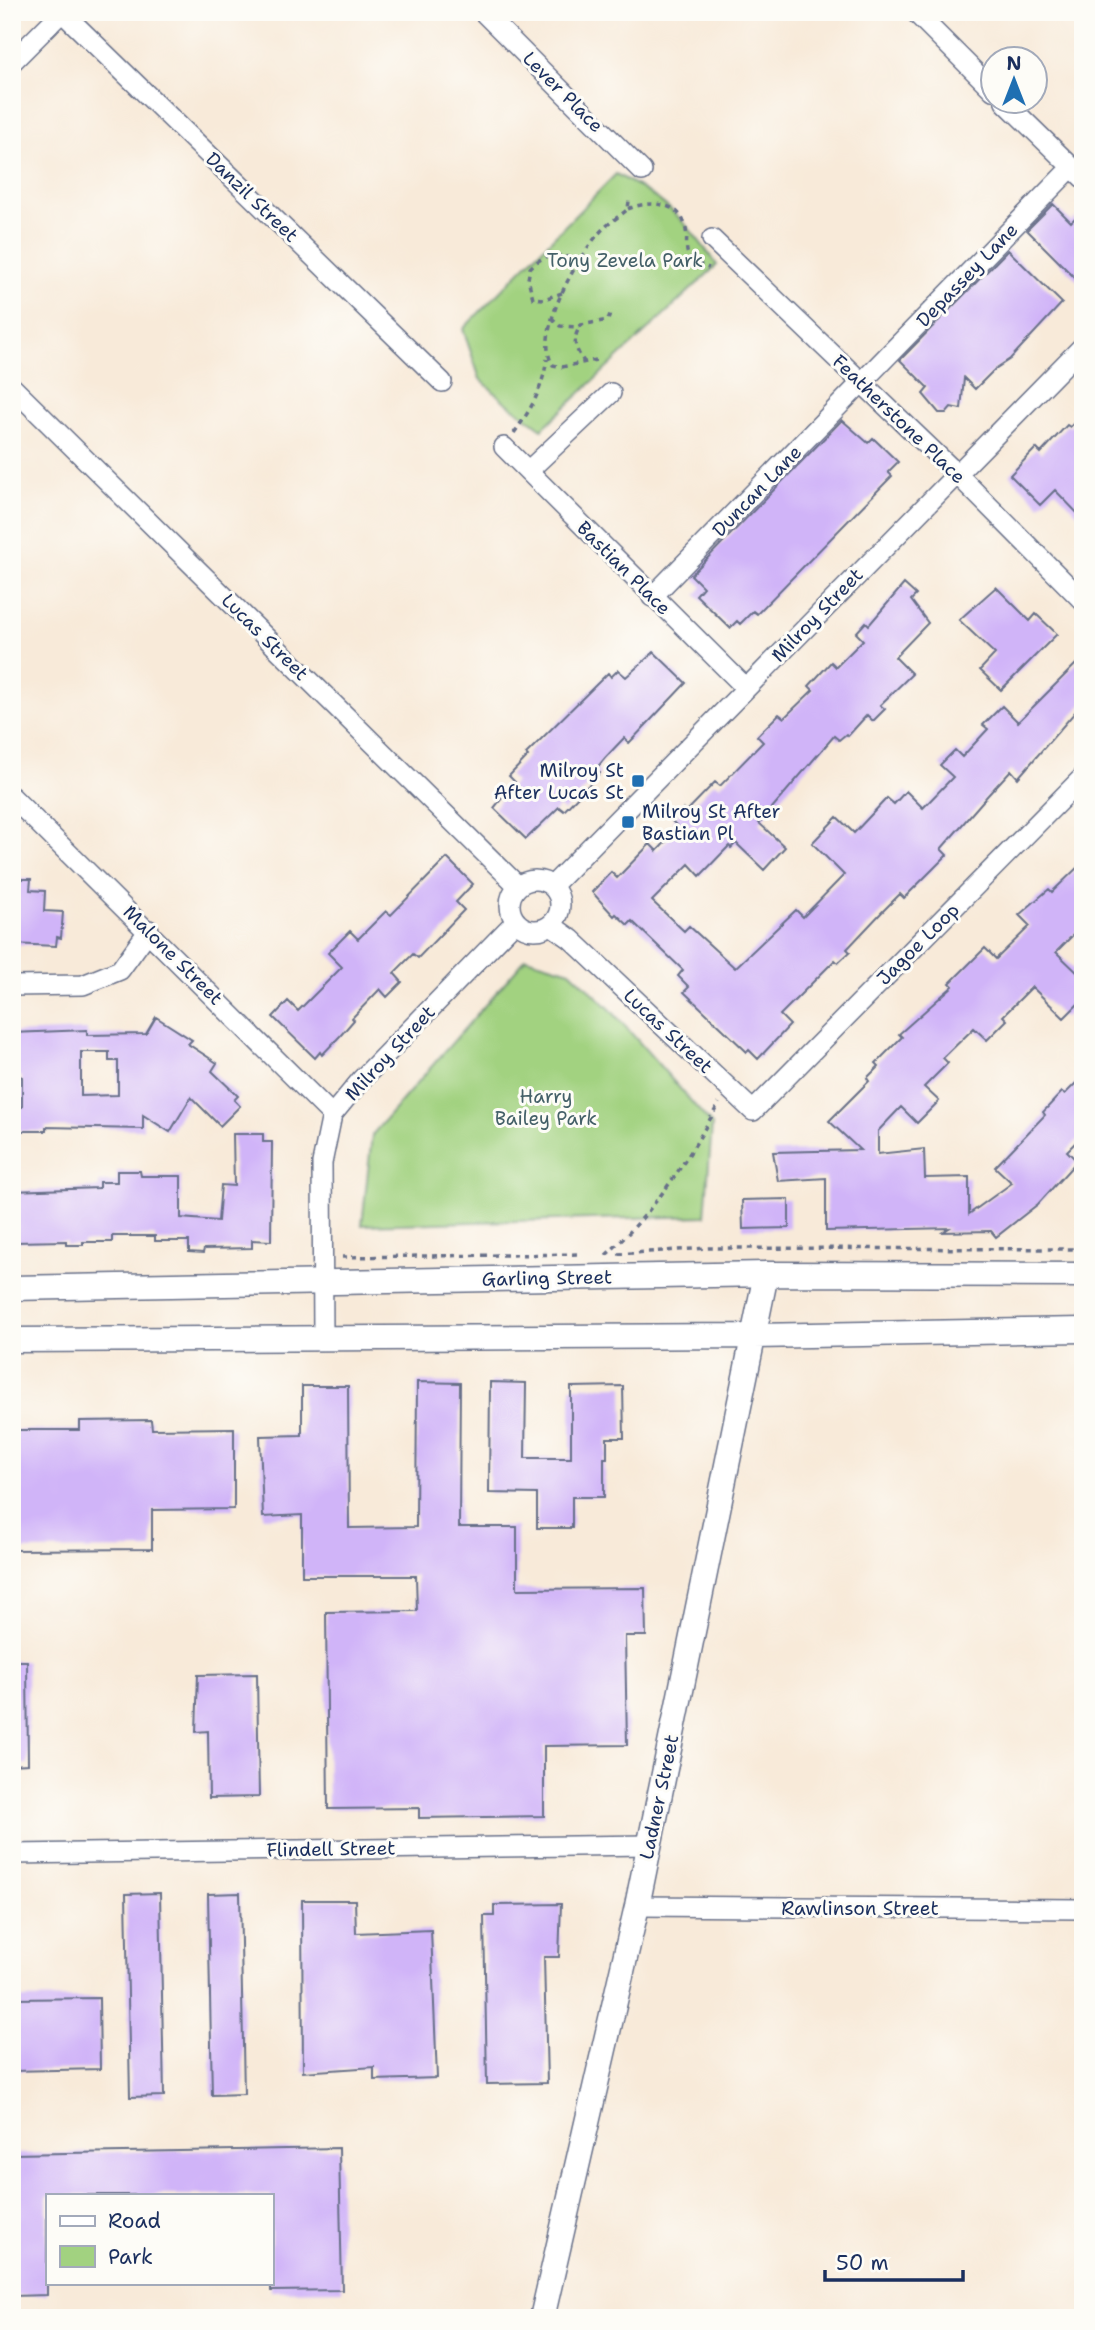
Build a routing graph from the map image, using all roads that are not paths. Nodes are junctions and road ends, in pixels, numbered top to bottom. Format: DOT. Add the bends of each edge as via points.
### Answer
graph roads {
  1 [pos="62,12"];
  2 [pos="483,12"];
  3 [pos="915,12"];
  4 [pos="12,62"];
  5 [pos="979,76"];
  6 [pos="1020,116"];
  7 [pos="642,171"];
  8 [pos="1077,172"];
  9 [pos="712,239"];
  10 [pos="1083,346"];
  11 [pos="442,382"];
  12 [pos="861,384"];
  13 [pos="12,387"];
  14 [pos="611,393"];
  15 [pos="504,447"];
  16 [pos="528,471"];
  17 [pos="956,473"];
  18 [pos="652,597"];
  19 [pos="1083,601"];
  20 [pos="746,688"];
  21 [pos="1083,777"];
  22 [pos="12,797"];
  23 [pos="518,886"];
  24 [pos="552,886"];
  25 [pos="516,921"];
  26 [pos="551,925"];
  27 [pos="149,929"];
  28 [pos="12,986"];
  29 [pos="752,1111"];
  30 [pos="332,1115"];
  31 [pos="322,1271"];
  32 [pos="766,1274"];
  33 [pos="1083,1275"];
  34 [pos="12,1288"];
  35 [pos="1083,1330"];
  36 [pos="755,1336"];
  37 [pos="323,1338"];
  38 [pos="12,1340"];
  39 [pos="649,1845"];
  40 [pos="12,1854"];
  41 [pos="637,1906"];
  42 [pos="1083,1909"];
  43 [pos="542,2318"];
  1 -- 4 [label="street"];
  1 -- 11 [label="street, Danzil Street"];
  2 -- 7 [label="street, Lever Place"];
  3 -- 5 [label="street"];
  6 -- 8 [label="street"];
  8 -- 12 [label="street, Depassey Lane"];
  9 -- 12 [label="street, Featherstone Place"];
  10 -- 17 [label="street, Milroy Street"];
  12 -- 17 [label="street, Featherstone Place"];
  12 -- 18 [label="street, Duncan Lane"];
  13 -- 23 [label="street, Lucas Street"];
  14 -- 16 [label="street"];
  15 -- 16 [label="street, Bastian Place"];
  16 -- 18 [label="street, Bastian Place"];
  17 -- 19 [label="street, Featherstone Place"];
  17 -- 20 [label="street, Milroy Street"];
  18 -- 20 [label="street, Bastian Place"];
  20 -- 24 [label="street, Milroy Street"];
  21 -- 29 [label="street, Jagoe Loop"];
  22 -- 27 [label="street, Malone Street"];
  23 -- 24 [label="street" via="532,880"];
  23 -- 25 [label="street" via="510,903"];
  24 -- 26 [label="street" via="561,906"];
  25 -- 26 [label="street" via="537,930"];
  25 -- 30 [label="street, Milroy Street"];
  26 -- 29 [label="street, Lucas Street"];
  27 -- 28 [label="street" via="120,970 83,985"];
  27 -- 30 [label="street, Malone Street"];
  30 -- 31 [label="street, Milroy Street" via="322,1163"];
  31 -- 32 [label="street, Garling Street"];
  31 -- 34 [label="street, Garling Street"];
  31 -- 37 [label="street, Milroy Street"];
  32 -- 33 [label="street, Garling Street"];
  32 -- 36 [label="street, Ladner Street"];
  35 -- 36 [label="street"];
  36 -- 37 [label="street"];
  36 -- 39 [label="street, Ladner Street"];
  37 -- 38 [label="street"];
  39 -- 40 [label="street, Flindell Street"];
  39 -- 41 [label="street, Ladner Street"];
  41 -- 42 [label="street, Rawlinson Street"];
  41 -- 43 [label="street, Ladner Street"];
}
